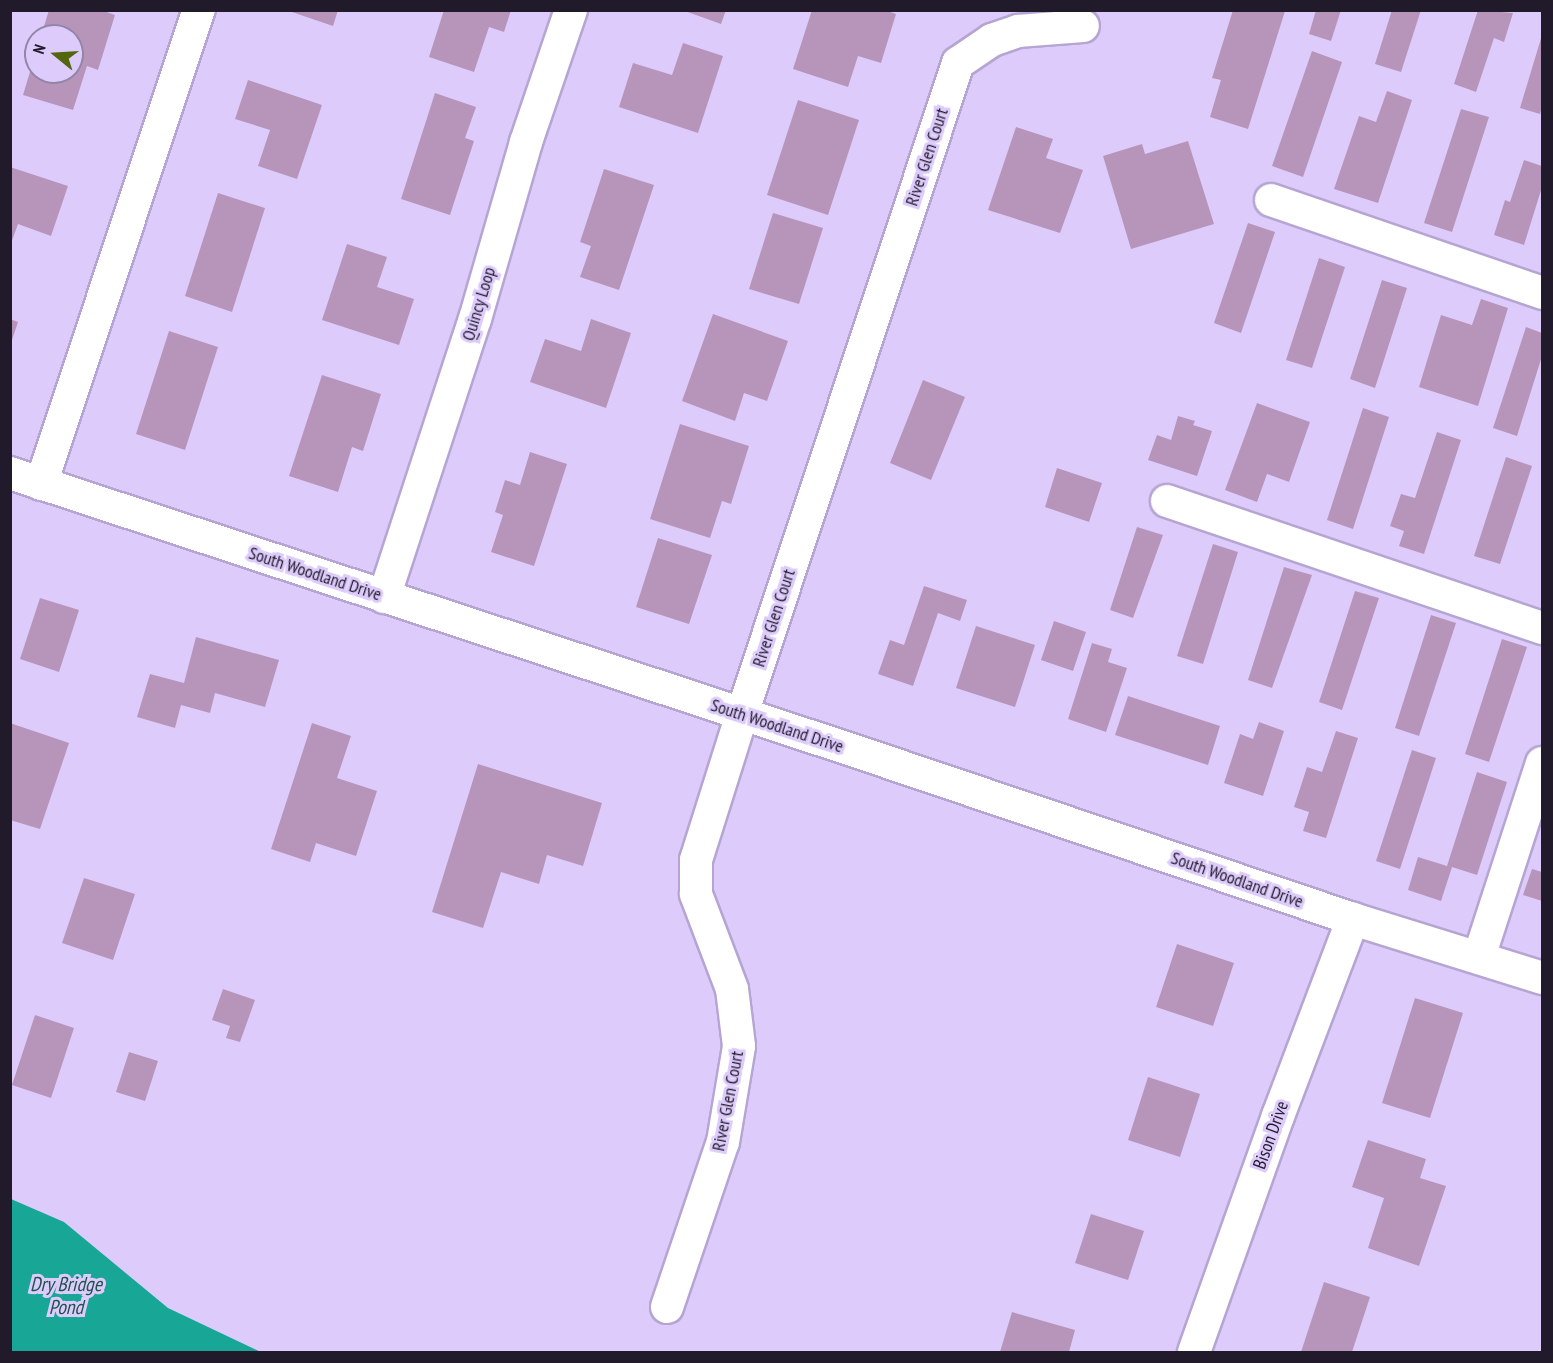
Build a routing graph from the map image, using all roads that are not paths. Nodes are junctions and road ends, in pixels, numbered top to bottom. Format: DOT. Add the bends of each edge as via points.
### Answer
graph roads {
  1 [pos="199,10"];
  2 [pos="571,10"];
  3 [pos="1083,26"];
  4 [pos="1271,200"];
  5 [pos="1542,293"];
  6 [pos="10,474"];
  7 [pos="41,484"];
  8 [pos="1167,501"];
  9 [pos="384,597"];
  10 [pos="1542,628"];
  11 [pos="742,714"];
  12 [pos="1542,763"];
  13 [pos="1353,919"];
  14 [pos="1479,957"];
  15 [pos="1542,978"];
  16 [pos="667,1307"];
  17 [pos="1194,1353"];
  1 -- 7 [label="street"];
  2 -- 9 [label="street, Quincy Loop"];
  3 -- 11 [label="street, River Glen Court" via="1018,31 992,40 958,63"];
  4 -- 5 [label="street"];
  6 -- 7 [label="street, South Woodland Drive"];
  7 -- 9 [label="street, South Woodland Drive"];
  8 -- 10 [label="street"];
  9 -- 11 [label="street, South Woodland Drive"];
  11 -- 13 [label="street, South Woodland Drive"];
  11 -- 16 [label="street, River Glen Court" via="696,860 696,894 732,989 739,1046 723,1142"];
  12 -- 14 [label="street"];
  13 -- 14 [label="street, South Woodland Drive"];
  13 -- 17 [label="street, Bison Drive"];
  14 -- 15 [label="street, South Woodland Drive"];
}
